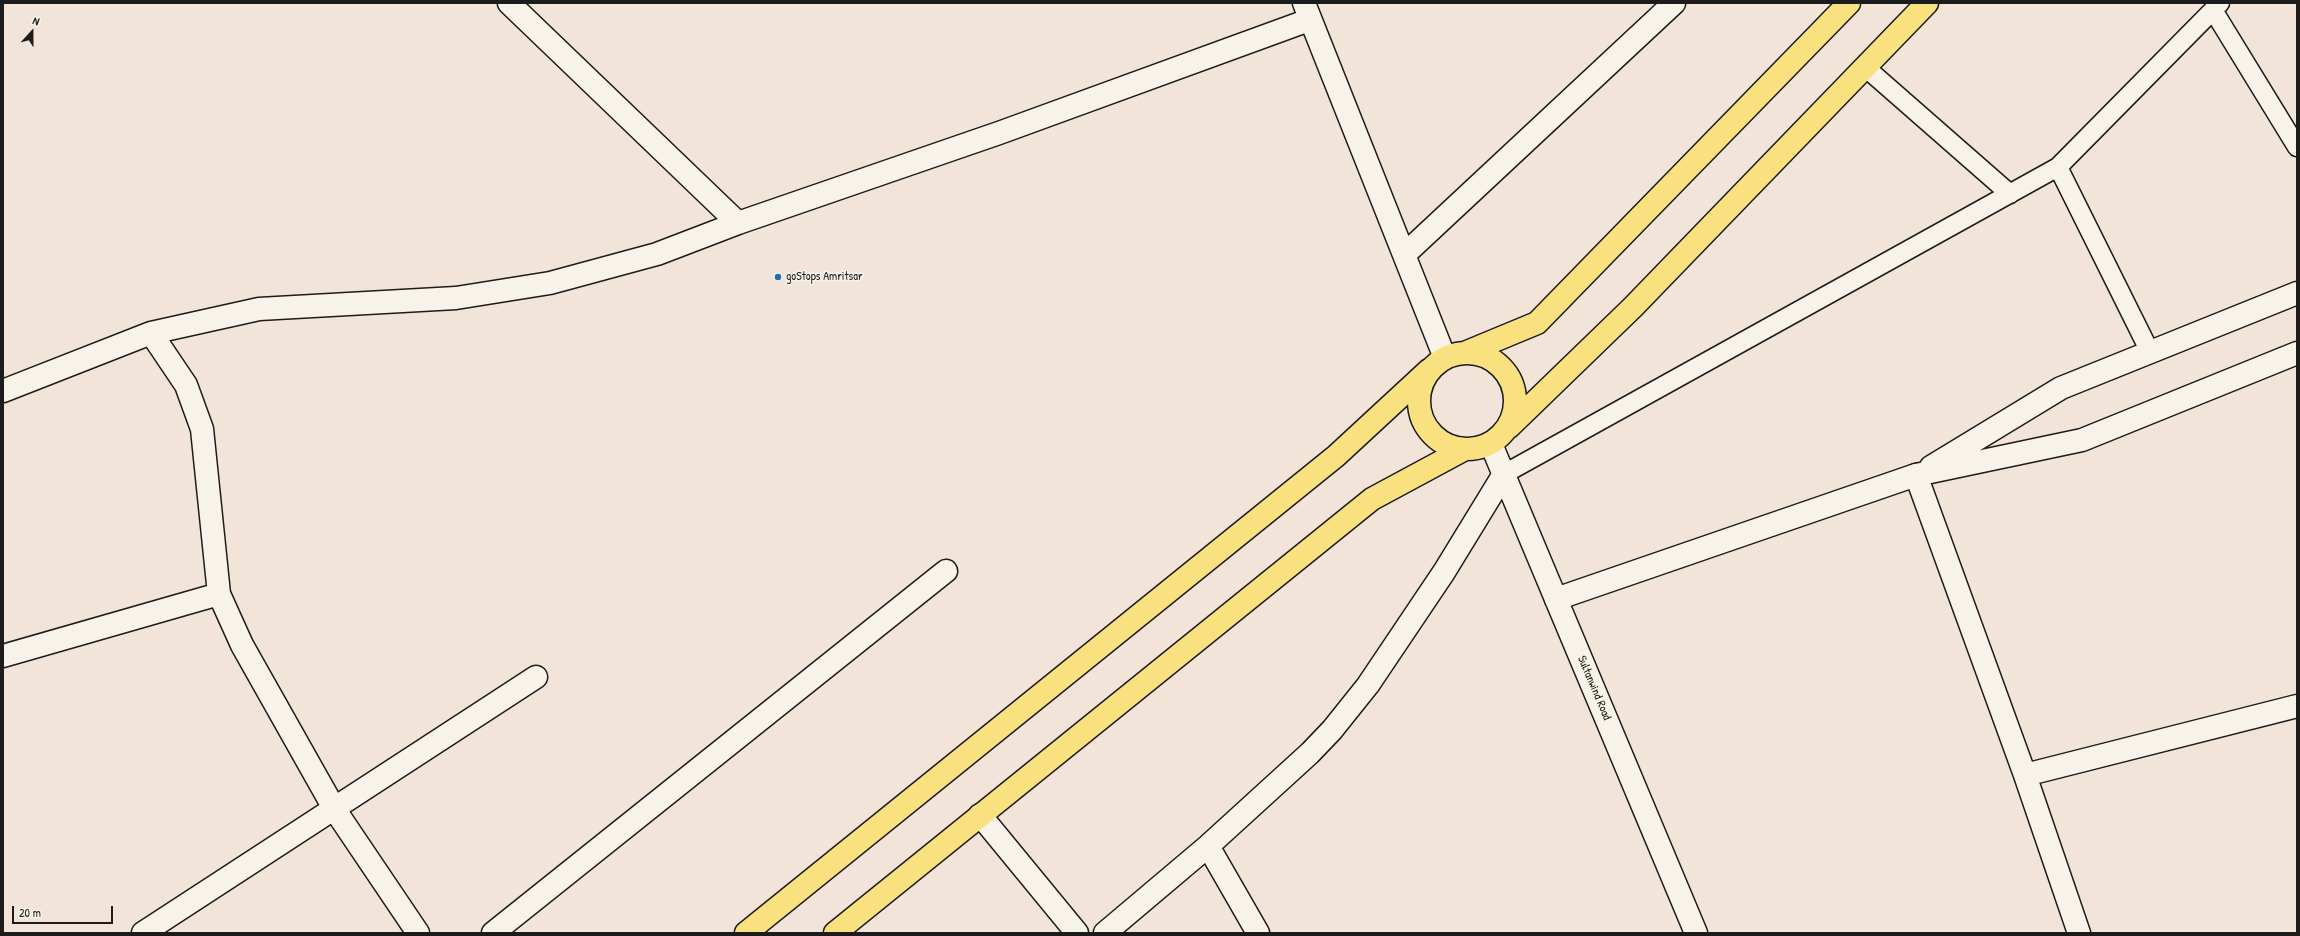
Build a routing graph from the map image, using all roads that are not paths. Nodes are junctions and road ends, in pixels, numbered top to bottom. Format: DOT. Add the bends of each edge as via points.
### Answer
graph roads {
  1 [pos="509,3"];
  2 [pos="1674,3"];
  3 [pos="1849,3"];
  4 [pos="1927,3"];
  5 [pos="2216,6"];
  6 [pos="1307,11"];
  7 [pos="1865,67"];
  8 [pos="2297,147"];
  9 [pos="2058,167"];
  10 [pos="2010,194"];
  11 [pos="738,224"];
  12 [pos="1406,254"];
  13 [pos="2297,292"];
  14 [pos="151,333"];
  15 [pos="1467,352"];
  16 [pos="2150,352"];
  17 [pos="2297,353"];
  18 [pos="1437,364"];
  19 [pos="3,391"];
  20 [pos="1509,427"];
  21 [pos="1491,444"];
  22 [pos="1463,450"];
  23 [pos="1504,474"];
  24 [pos="1916,476"];
  25 [pos="946,571"];
  26 [pos="219,594"];
  27 [pos="1556,599"];
  28 [pos="3,656"];
  29 [pos="536,677"];
  30 [pos="2297,706"];
  31 [pos="2025,775"];
  32 [pos="335,810"];
  33 [pos="980,815"];
  34 [pos="1208,846"];
  35 [pos="143,933"];
  36 [pos="418,933"];
  37 [pos="493,933"];
  38 [pos="746,933"];
  39 [pos="835,933"];
  40 [pos="1077,933"];
  41 [pos="1105,933"];
  42 [pos="1258,933"];
  43 [pos="1696,933"];
  44 [pos="2079,933"];
  1 -- 11 [label="street"];
  2 -- 12 [label="street"];
  3 -- 15 [label="main road" via="1537,323"];
  4 -- 7 [label="main road"];
  5 -- 8 [label="lane"];
  5 -- 9 [label="lane"];
  6 -- 11 [label="street" via="999,133"];
  6 -- 12 [label="street"];
  7 -- 10 [label="lane"];
  7 -- 20 [label="main road" via="1633,307"];
  9 -- 10 [label="lane"];
  9 -- 16 [label="lane"];
  10 -- 23 [label="lane"];
  11 -- 14 [label="street" via="657,254 550,282 456,298 259,309"];
  12 -- 18 [label="street"];
  13 -- 16 [label="street"];
  14 -- 19 [label="street"];
  14 -- 26 [label="street" via="186,385 202,430"];
  15 -- 18 [label="main road"];
  15 -- 20 [label="main road" via="1488,357 1505,370 1514,389 1512,421"];
  16 -- 24 [label="street" via="2061,388"];
  17 -- 24 [label="street" via="2082,440"];
  18 -- 22 [label="main road" via="1419,392 1419,412 1428,431 1442,443"];
  18 -- 38 [label="main road" via="1336,456"];
  20 -- 21 [label="main road"];
  21 -- 22 [label="main road"];
  21 -- 23 [label="street, Sultanwind Road"];
  22 -- 33 [label="main road" via="1372,499"];
  23 -- 27 [label="street, Sultanwind Road"];
  23 -- 34 [label="street" via="1444,572 1368,685 1310,753"];
  24 -- 27 [label="street"];
  24 -- 31 [label="street"];
  25 -- 37 [label="street"];
  26 -- 28 [label="street"];
  26 -- 32 [label="street" via="242,645"];
  27 -- 43 [label="street, Sultanwind Road"];
  29 -- 32 [label="street"];
  30 -- 31 [label="street"];
  31 -- 44 [label="street"];
  32 -- 35 [label="street"];
  32 -- 36 [label="street"];
  33 -- 39 [label="main road"];
  33 -- 40 [label="street"];
  34 -- 41 [label="street"];
  34 -- 42 [label="street"];
}
